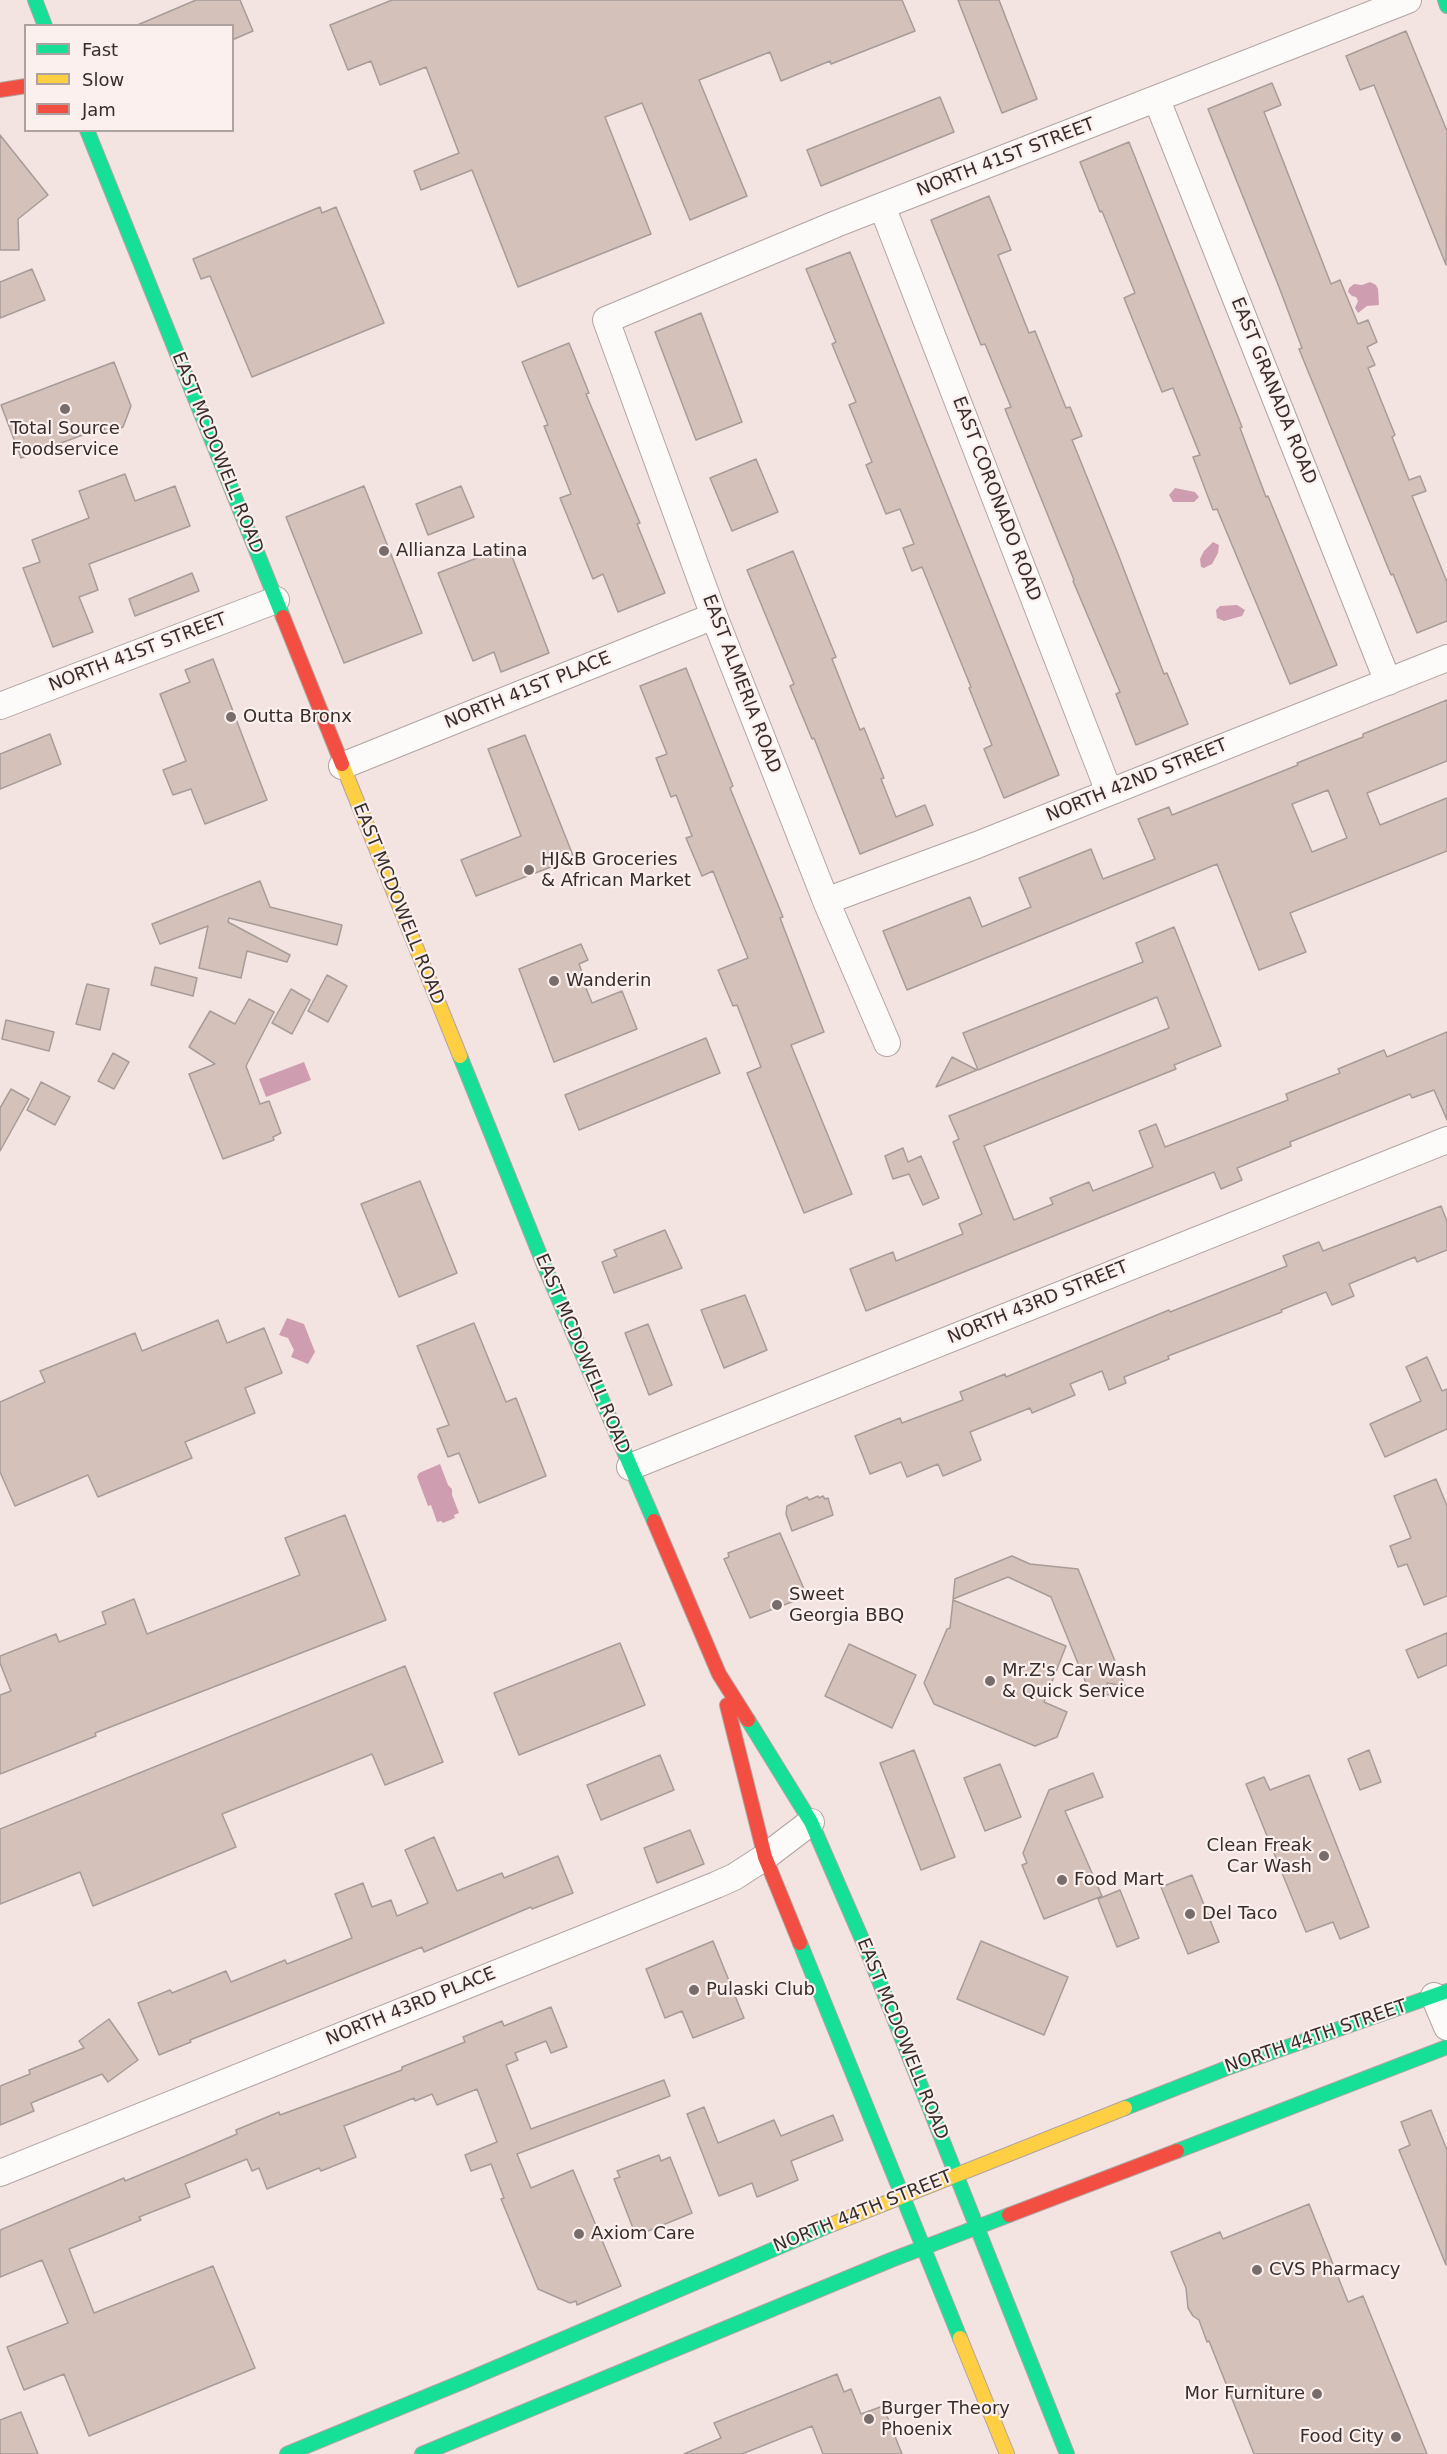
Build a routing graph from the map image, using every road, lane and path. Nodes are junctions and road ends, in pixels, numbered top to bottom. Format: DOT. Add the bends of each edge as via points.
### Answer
graph roads {
  1 [pos="35,0"];
  2 [pos="1408,0"];
  3 [pos="1445,0"];
  4 [pos="1447,6"];
  5 [pos="44,24"];
  6 [pos="24,86"];
  7 [pos="0,90"];
  8 [pos="1157,100"];
  9 [pos="88,132"];
  10 [pos="882,206"];
  11 [pos="606,320"];
  12 [pos="276,600"];
  13 [pos="714,616"];
  14 [pos="1447,658"];
  15 [pos="1388,681"];
  16 [pos="0,706"];
  17 [pos="342,766"];
  18 [pos="1109,792"];
  19 [pos="826,902"];
  20 [pos="887,1043"];
  21 [pos="1447,1140"];
  22 [pos="630,1467"];
  23 [pos="719,1674"];
  24 [pos="811,1821"];
  25 [pos="765,1857"];
  26 [pos="1441,1993"];
  27 [pos="1447,2027"];
  28 [pos="1447,2047"];
  29 [pos="0,2173"];
  30 [pos="957,2174"];
  31 [pos="903,2195"];
  32 [pos="978,2228"];
  33 [pos="924,2248"];
  34 [pos="332,2446"];
  35 [pos="287,2454"];
  36 [pos="422,2454"];
  37 [pos="1007,2454"];
  38 [pos="1067,2454"];
  1 -- 5 [label="main road"];
  2 -- 8 [label="street, NORTH 41ST STREET"];
  3 -- 4 [label="main road"];
  6 -- 7 [label="main road"];
  8 -- 10 [label="street, NORTH 41ST STREET"];
  8 -- 15 [label="street, EAST GRANADA ROAD"];
  9 -- 12 [label="main road, EAST MCDOWELL ROAD"];
  10 -- 11 [label="street, NORTH 41ST STREET"];
  10 -- 18 [label="street, EAST CORONADO ROAD"];
  11 -- 13 [label="street, EAST ALMERIA ROAD"];
  12 -- 16 [label="street, NORTH 41ST STREET"];
  12 -- 17 [label="main road, EAST MCDOWELL ROAD"];
  13 -- 17 [label="street, NORTH 41ST PLACE"];
  13 -- 19 [label="street, EAST ALMERIA ROAD"];
  14 -- 15 [label="street, NORTH 42ND STREET"];
  15 -- 18 [label="street, NORTH 42ND STREET"];
  17 -- 22 [label="main road, EAST MCDOWELL ROAD" via="516,1198"];
  18 -- 19 [label="street, NORTH 42ND STREET"];
  19 -- 20 [label="street, EAST ALMERIA ROAD"];
  21 -- 22 [label="street, NORTH 43RD STREET"];
  22 -- 23 [label="main road, EAST MCDOWELL ROAD"];
  23 -- 24 [label="main road, EAST MCDOWELL ROAD"];
  23 -- 25 [label="main road, EAST MCDOWELL ROAD"];
  24 -- 25 [label="street, NORTH 43RD PLACE"];
  24 -- 30 [label="main road, EAST MCDOWELL ROAD"];
  25 -- 29 [label="street, NORTH 43RD PLACE" via="716,1885"];
  25 -- 31 [label="main road, EAST MCDOWELL ROAD"];
  26 -- 27 [label="street"];
  26 -- 30 [label="main road, NORTH 44TH STREET" via="1227,2068"];
  28 -- 32 [label="main road"];
  30 -- 31 [label="main road, NORTH 44TH STREET"];
  30 -- 32 [label="main road, EAST MCDOWELL ROAD"];
  31 -- 33 [label="main road, EAST MCDOWELL ROAD"];
  31 -- 34 [label="main road, NORTH 44TH STREET"];
  32 -- 33 [label="main road"];
  32 -- 38 [label="main road, EAST MCDOWELL ROAD"];
  33 -- 36 [label="main road"];
  33 -- 37 [label="main road, EAST MCDOWELL ROAD"];
  34 -- 35 [label="main road, NORTH 44TH STREET"];
}
